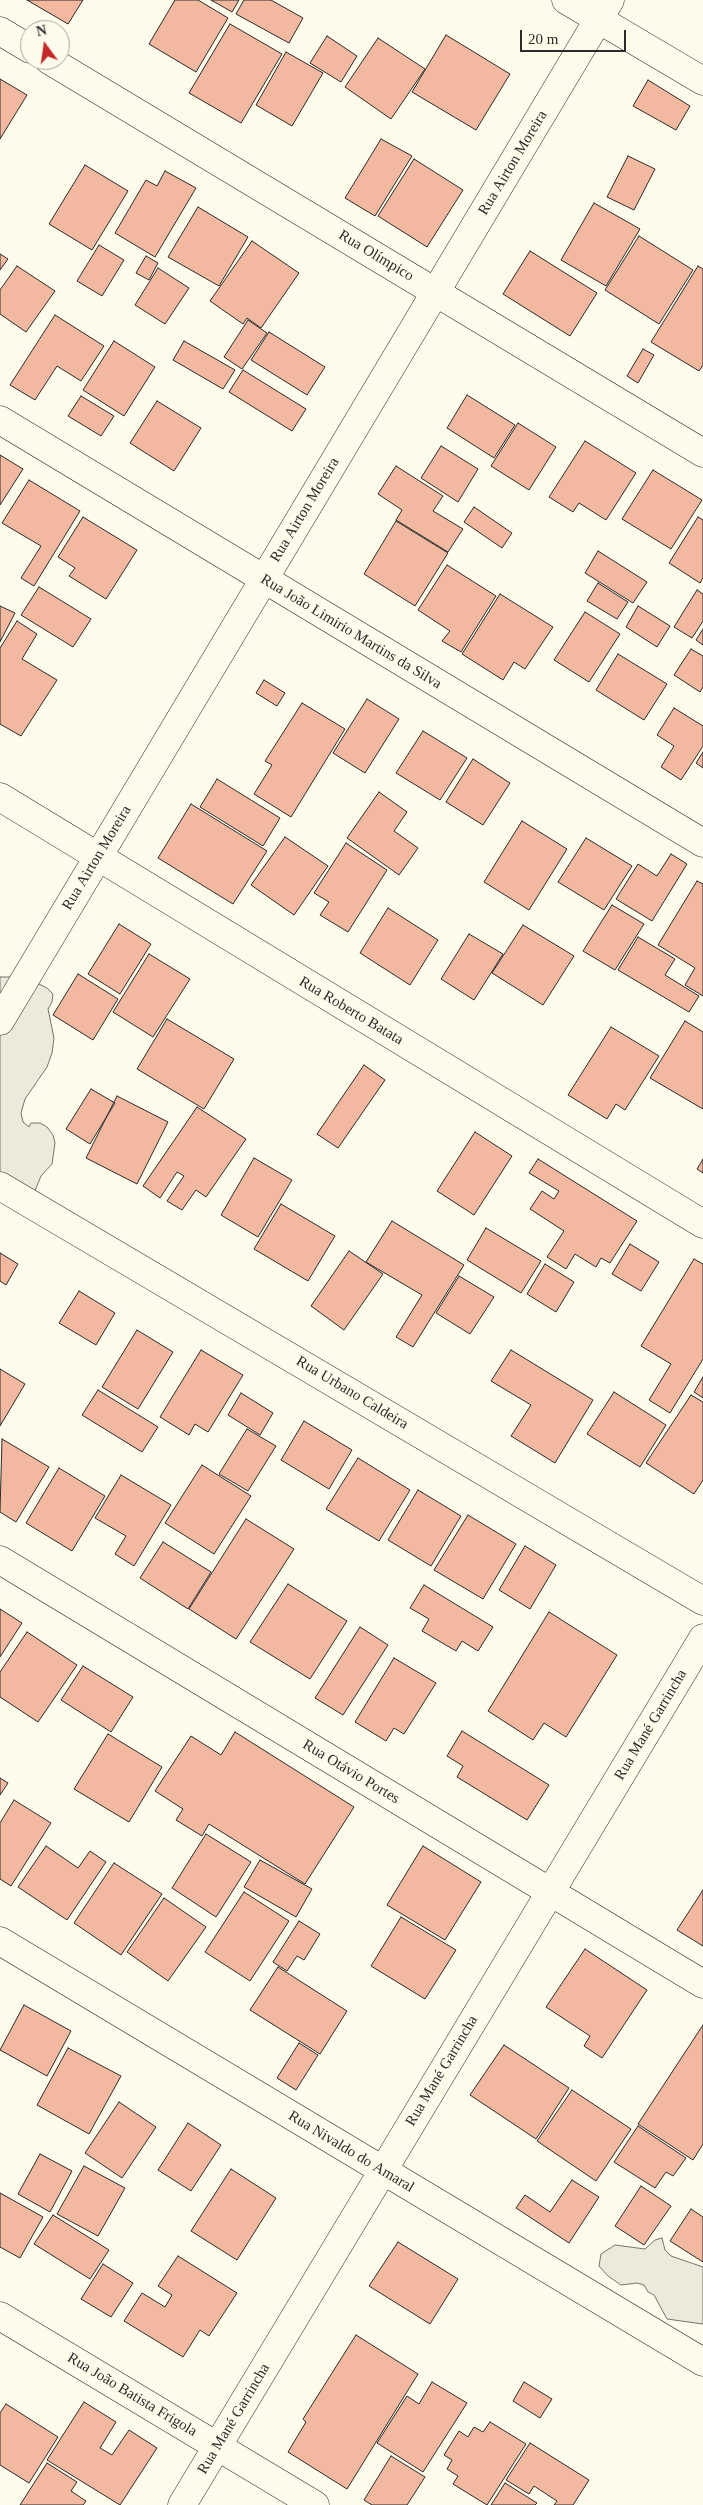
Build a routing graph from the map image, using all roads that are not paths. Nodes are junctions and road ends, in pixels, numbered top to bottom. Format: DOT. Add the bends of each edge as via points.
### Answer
graph roads {
  1 [pos="566,0"];
  2 [pos="604,10"];
  3 [pos="0,31"];
  4 [pos="20,43"];
  5 [pos="66,70"];
  6 [pos="703,81"];
  7 [pos="436,292"];
  8 [pos="0,420"];
  9 [pos="703,452"];
  10 [pos="264,579"];
  11 [pos="0,798"];
  12 [pos="703,843"];
  13 [pos="98,857"];
  14 [pos="0,1021"];
  15 [pos="0,1186"];
  16 [pos="703,1224"];
  17 [pos="0,1560"];
  18 [pos="703,1601"];
  19 [pos="703,1638"];
  20 [pos="550,1892"];
  21 [pos="0,1941"];
  22 [pos="703,1984"];
  23 [pos="382,2170"];
  24 [pos="0,2316"];
  25 [pos="703,2362"];
  26 [pos="217,2446"];
  27 [pos="182,2505"];
  28 [pos="315,2505"];
  1 -- 2 [label="street"];
  2 -- 6 [label="street"];
  2 -- 7 [label="street, Rua Airton Moreira"];
  3 -- 4 [label="street"];
  5 -- 7 [label="street, Rua Olímpico"];
  7 -- 9 [label="street, Rua Olímpico"];
  7 -- 10 [label="street, Rua Airton Moreira"];
  8 -- 10 [label="street, Rua João Limirio Martins da Silva"];
  10 -- 12 [label="street, Rua João Limirio Martins da Silva"];
  10 -- 13 [label="street, Rua Airton Moreira"];
  11 -- 13 [label="street, Rua Roberto Batata"];
  13 -- 14 [label="street, Rua Airton Moreira"];
  13 -- 16 [label="street, Rua Roberto Batata"];
  15 -- 18 [label="street, Rua Urbano Caldeira"];
  17 -- 20 [label="street, Rua Otávio Portes"];
  19 -- 20 [label="street, Rua Mané Garrincha"];
  20 -- 22 [label="street, Rua Otávio Portes"];
  20 -- 23 [label="street, Rua Mané Garrincha"];
  21 -- 23 [label="street, Rua Nivaldo do Amaral"];
  23 -- 25 [label="street, Rua Nivaldo do Amaral"];
  23 -- 26 [label="street, Rua Mané Garrincha"];
  24 -- 26 [label="street, Rua João Batista Frigola"];
  26 -- 27 [label="street, Rua Mané Garrincha"];
  26 -- 28 [label="street, Rua João Batista Frigola"];
}
